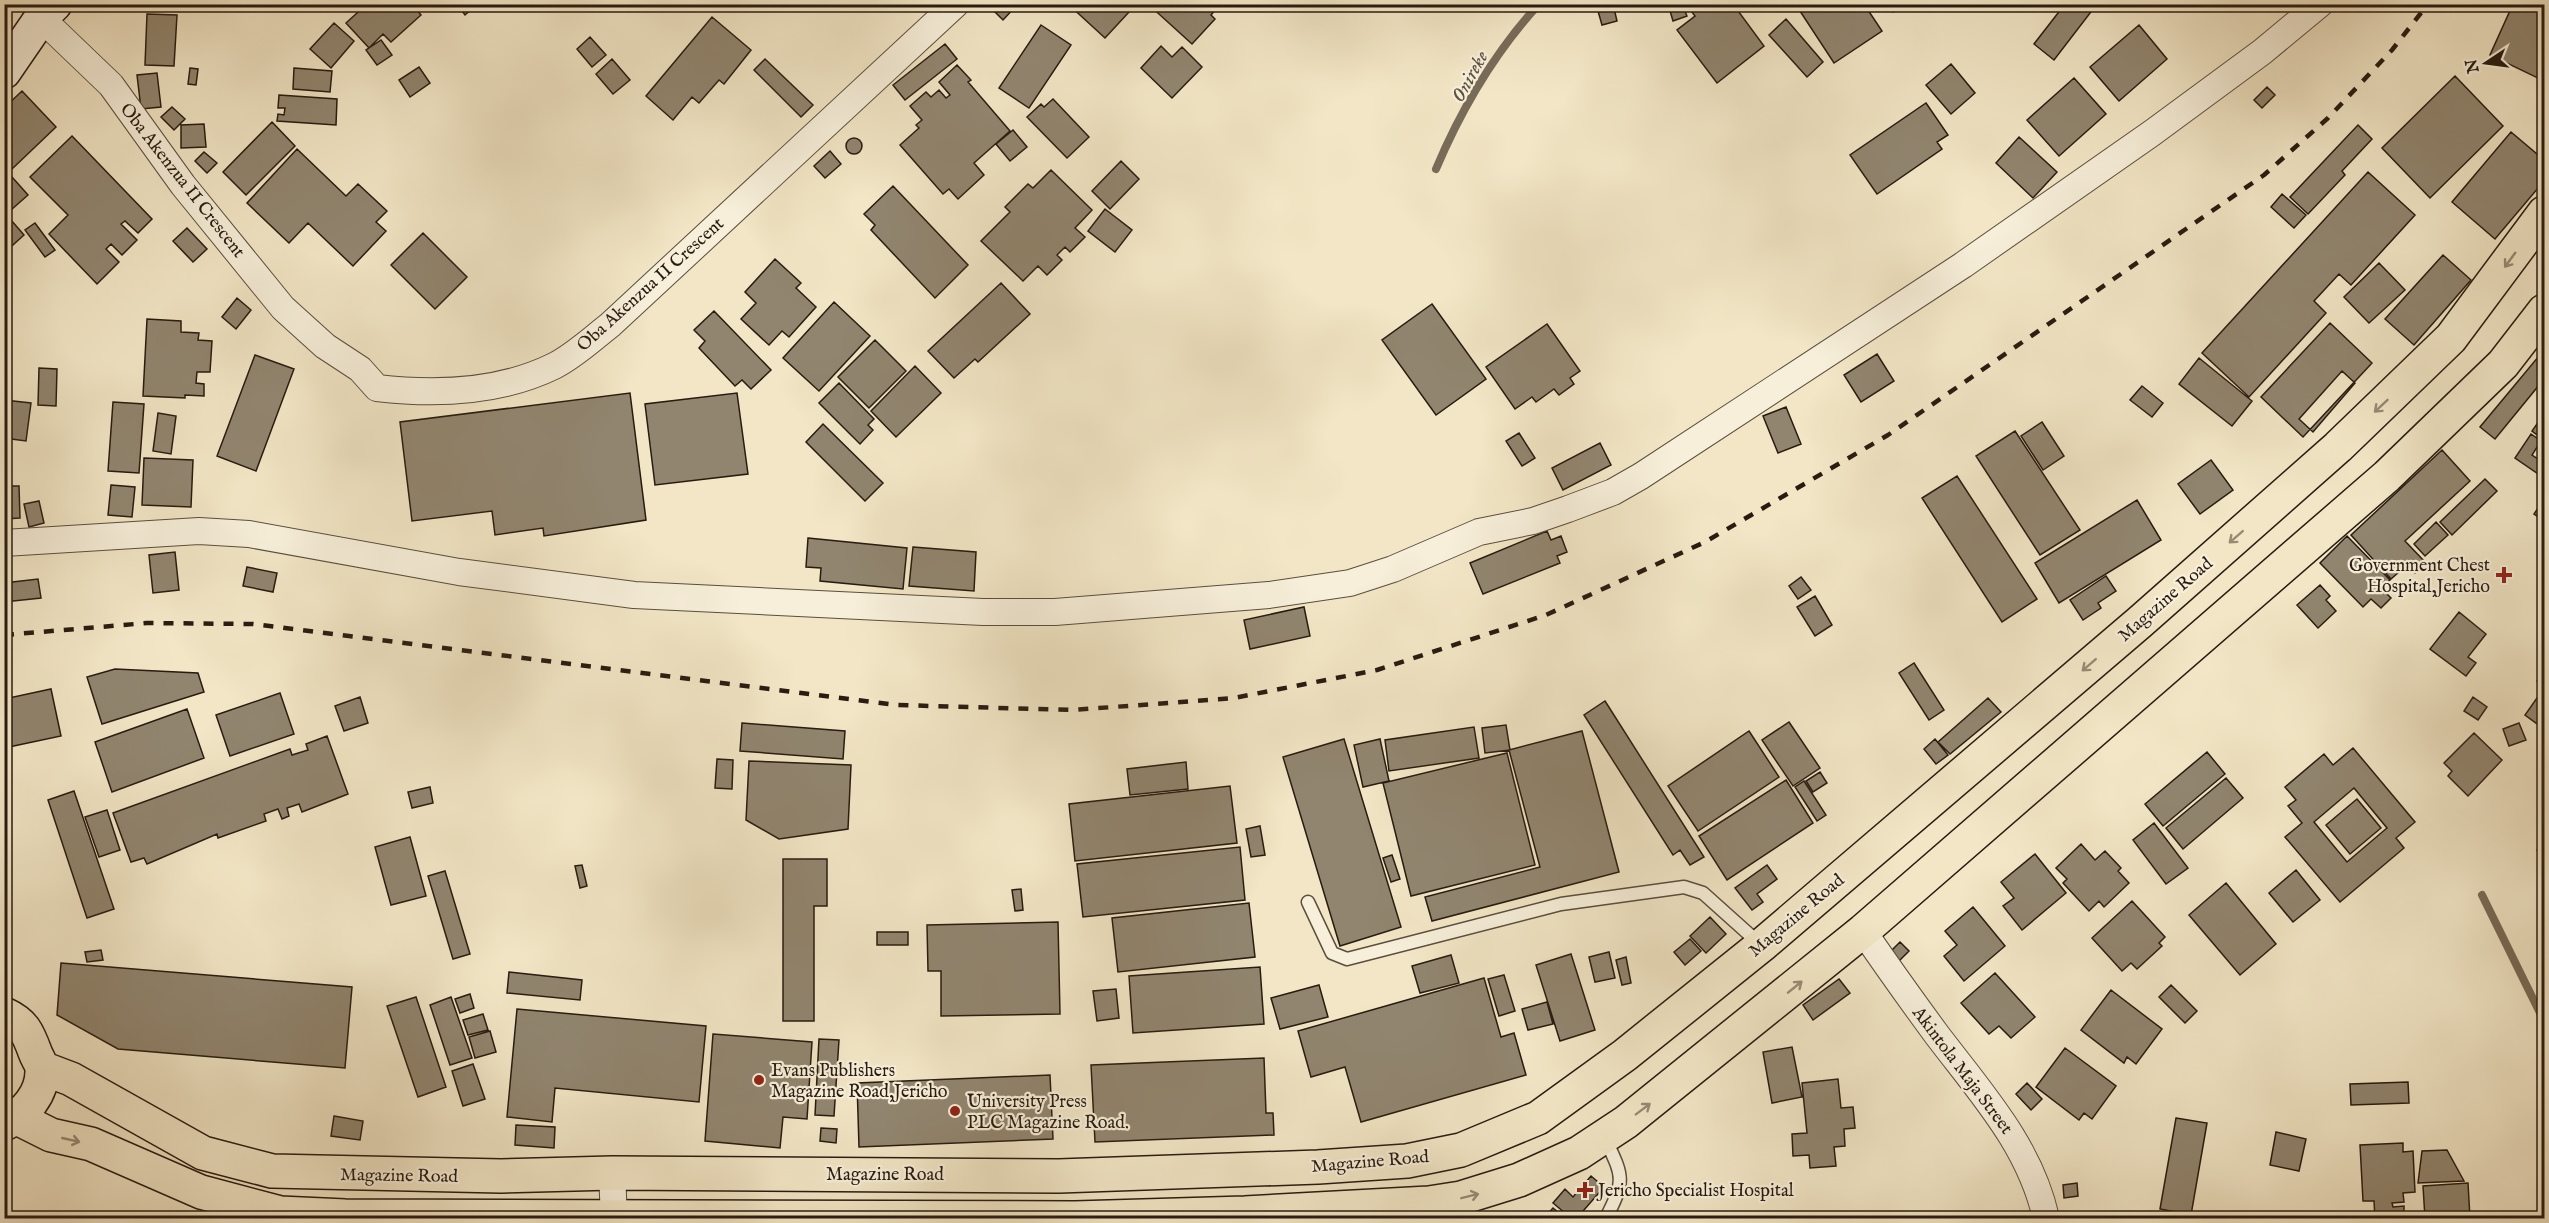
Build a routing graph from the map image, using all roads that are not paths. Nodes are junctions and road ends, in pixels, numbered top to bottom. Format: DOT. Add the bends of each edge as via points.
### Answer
graph roads {
  1 [pos="956,4"];
  2 [pos="2320,4"];
  3 [pos="48,11"];
  4 [pos="4,72"];
  5 [pos="2544,213"];
  6 [pos="2544,311"];
  7 [pos="4,543"];
  8 [pos="2140,622"];
  9 [pos="2168,663"];
  10 [pos="1308,902"];
  11 [pos="1863,931"];
  12 [pos="1762,945"];
  13 [pos="4,1014"];
  14 [pos="42,1068"];
  15 [pos="11,1121"];
  16 [pos="1604,1137"];
  17 [pos="612,1173"];
  18 [pos="614,1218"];
  19 [pos="1606,1218"];
  20 [pos="2046,1218"];
  1 -- 3 [label="street, Oba Akenzua II Crescent" via="610,325 554,366 509,383 457,392 377,388 360,369 325,345 276,299 183,185 111,85"];
  2 -- 7 [label="street" via="2207,93 1982,252 1641,476 1613,492 1568,509 1479,532 1350,583 1164,604 1055,612 983,612 634,595 459,572 249,534 199,531"];
  3 -- 4 [label="main road"];
  5 -- 8 [label="main road, Magazine Road, one-way" via="2451,338 2338,447"];
  6 -- 9 [label="main road" via="2503,364 2386,476"];
  8 -- 9 [label="main road"];
  8 -- 12 [label="main road, Magazine Road, one-way"];
  9 -- 11 [label="main road"];
  10 -- 12 [label="lane" via="1332,953 1347,959 1561,904 1684,887 1703,893"];
  16 -- 11 [label="main road, one-way"];
  11 -- 20 [label="street, Akintola Maja Street" via="2005,1123 2039,1188"];
  12 -- 17 [label="main road, Magazine Road" via="1625,1055 1538,1118 1486,1141 1425,1158 1318,1167 1059,1176"];
  13 -- 14 [label="main road" via="28,1031"];
  14 -- 15 [label="main road" via="31,1104"];
  14 -- 17 [label="main road, Magazine Road" via="72,1079 203,1153 272,1171 489,1176"];
  15 -- 18 [label="main road, one-way" via="91,1144 201,1192 280,1213"];
  18 -- 16 [label="main road, one-way" via="1075,1218 1429,1203 1461,1198 1519,1180"];
  16 -- 19 [label="lane" via="1621,1176 1620,1189"];
  17 -- 18 [label="street"];
}
